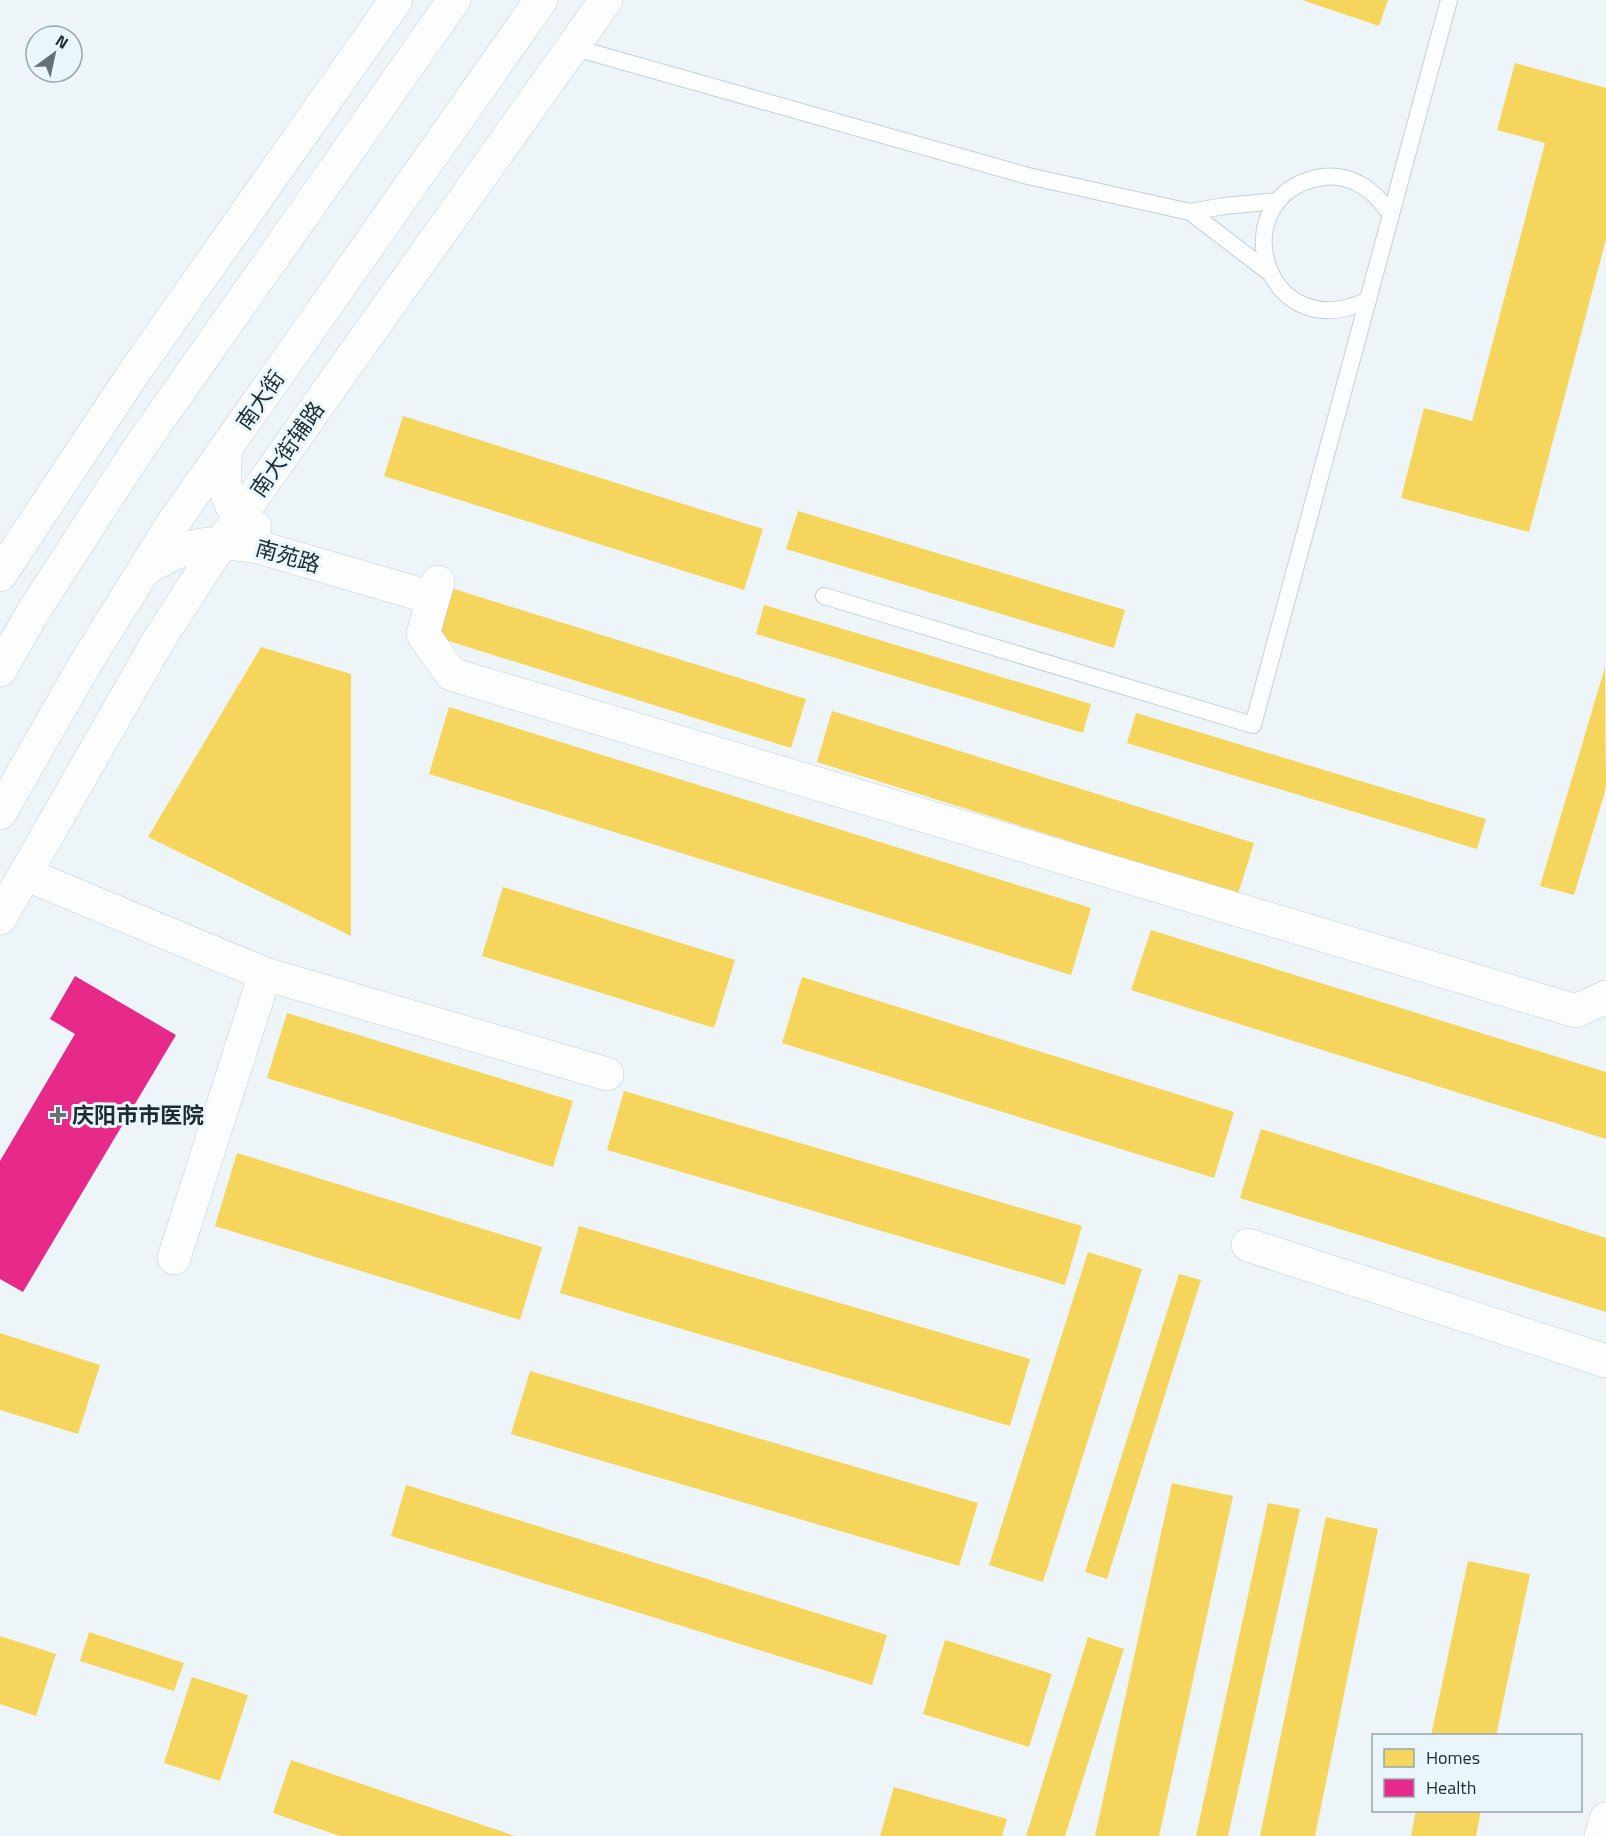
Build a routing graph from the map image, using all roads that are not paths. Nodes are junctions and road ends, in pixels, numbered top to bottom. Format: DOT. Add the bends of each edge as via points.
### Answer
graph roads {
  1 [pos="396,0"];
  2 [pos="454,0"];
  3 [pos="541,0"];
  4 [pos="606,0"];
  5 [pos="1449,0"];
  6 [pos="572,47"];
  7 [pos="1278,201"];
  8 [pos="1190,212"];
  9 [pos="1391,215"];
  10 [pos="1269,273"];
  11 [pos="1368,300"];
  12 [pos="226,448"];
  13 [pos="231,529"];
  14 [pos="144,570"];
  15 [pos="0,575"];
  16 [pos="824,596"];
  17 [pos="0,670"];
  18 [pos="0,813"];
  19 [pos="25,874"];
  20 [pos="0,918"];
  21 [pos="265,974"];
  22 [pos="1606,997"];
  23 [pos="607,1074"];
  24 [pos="1248,1245"];
  25 [pos="174,1258"];
  26 [pos="1606,1361"];
  27 [pos="1606,1819"];
  28 [pos="1601,1836"];
  1 -- 15 [label="street" via="133,374"];
  2 -- 17 [label="street" via="139,448"];
  3 -- 12 [label="street, 南大街"];
  4 -- 6 [label="street, 南大街辅路"];
  5 -- 9 [label="lane"];
  6 -- 8 [label="lane" via="1028,176"];
  6 -- 13 [label="street, 南大街辅路"];
  7 -- 8 [label="lane"];
  7 -- 9 [label="lane" via="1310,179 1348,179 1366,186"];
  7 -- 10 [label="lane" via="1264,235"];
  8 -- 10 [label="lane"];
  9 -- 11 [label="lane"];
  10 -- 11 [label="lane" via="1295,302 1313,309 1332,312"];
  11 -- 16 [label="lane" via="1253,725"];
  12 -- 13 [label="street, 南苑路" via="223,471 232,508"];
  12 -- 14 [label="street, 南大街"];
  13 -- 14 [label="street, 南苑路"];
  13 -- 19 [label="street, 南大街辅路" via="158,641"];
  13 -- 22 [label="street, 南苑路" via="258,546 436,590 423,634 451,674 1576,1011"];
  14 -- 18 [label="street, 南大街"];
  19 -- 20 [label="street, 南大街辅路"];
  19 -- 21 [label="street"];
  21 -- 23 [label="street"];
  21 -- 25 [label="street"];
  24 -- 26 [label="street"];
  27 -- 28 [label="street"];
}
